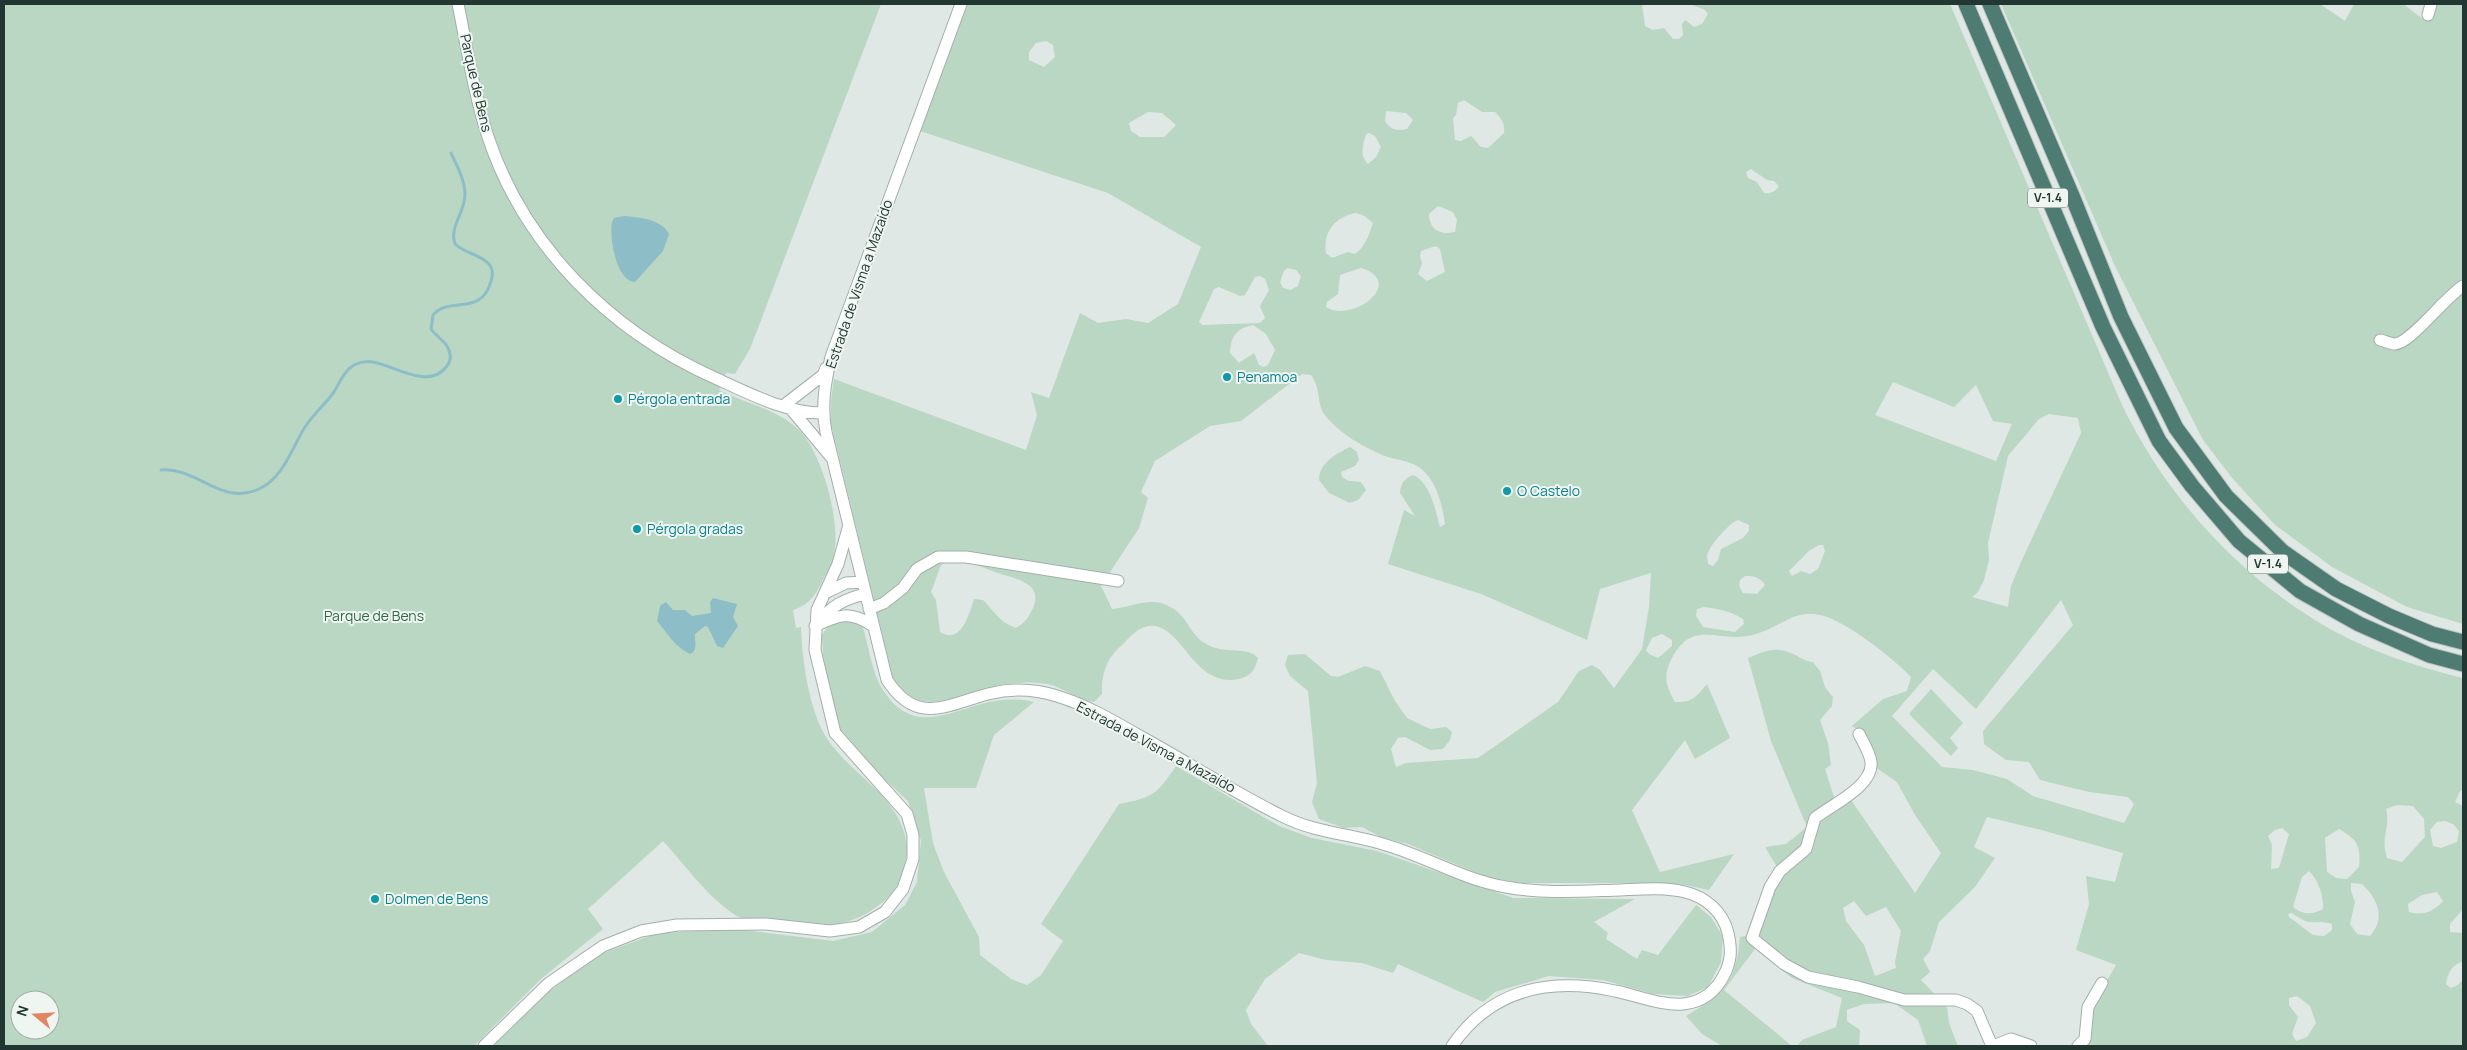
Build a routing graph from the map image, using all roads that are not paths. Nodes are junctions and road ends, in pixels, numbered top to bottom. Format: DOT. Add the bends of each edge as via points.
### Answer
graph roads {
  1 [pos="458,4"];
  2 [pos="961,4"];
  3 [pos="1966,4"];
  4 [pos="1990,4"];
  5 [pos="2463,286"];
  6 [pos="2380,340"];
  7 [pos="831,357"];
  8 [pos="787,407"];
  9 [pos="822,413"];
  10 [pos="832,458"];
  11 [pos="850,522"];
  12 [pos="1118,581"];
  13 [pos="862,582"];
  14 [pos="824,594"];
  15 [pos="865,594"];
  16 [pos="869,609"];
  17 [pos="815,626"];
  18 [pos="873,626"];
  19 [pos="2463,642"];
  20 [pos="2463,664"];
  21 [pos="1859,734"];
  22 [pos="1752,938"];
  23 [pos="1731,945"];
  24 [pos="2102,983"];
  25 [pos="484,1046"];
  26 [pos="1452,1046"];
  27 [pos="1993,1046"];
  28 [pos="2031,1046"];
  29 [pos="2078,1046"];
  1 -- 8 [label="street, Parque de Bens" via="488,138 507,182 545,247 604,309 647,342 684,364"];
  2 -- 7 [label="street, Estrada de Visma a Mazaído"];
  3 -- 20 [label="highway, V-1.4" via="2103,327 2159,442 2192,486 2239,541 2300,591 2359,624 2429,655"];
  4 -- 19 [label="highway, V-1.4" via="2122,317 2176,428 2220,488 2283,552 2336,589 2397,620"];
  5 -- 6 [label="street" via="2410,338 2396,344"];
  7 -- 8 [label="street" via="823,375"];
  7 -- 9 [label="street, Estrada de Visma a Mazaído"];
  8 -- 9 [label="street, Parque de Bens"];
  8 -- 10 [label="street, Parque de Bens"];
  9 -- 10 [label="street, Estrada de Visma a Mazaído"];
  10 -- 11 [label="street, Estrada de Visma a Mazaído"];
  11 -- 13 [label="street, Estrada de Visma a Mazaído"];
  11 -- 14 [label="street" via="838,564"];
  12 -- 16 [label="street" via="966,557 938,557 917,569 903,588 884,603"];
  13 -- 14 [label="street" via="833,587"];
  13 -- 15 [label="street, Estrada de Visma a Mazaído"];
  14 -- 17 [label="street"];
  15 -- 16 [label="street, Estrada de Visma a Mazaído"];
  15 -- 17 [label="street" via="839,602 827,610"];
  16 -- 18 [label="street, Estrada de Visma a Mazaído"];
  17 -- 18 [label="street" via="835,616 848,614"];
  17 -- 25 [label="street" via="815,650 835,733 907,814 913,835 912,860 903,889 885,912 859,927 830,931 766,924 677,925 642,931 603,946 549,982"];
  18 -- 23 [label="street, Estrada de Visma a Mazaído" via="888,680 901,697 915,706 935,709 1014,690 1058,696 1119,724 1299,824 1385,844 1457,873 1505,887 1553,891 1647,889 1686,892 1704,900 1720,914"];
  21 -- 22 [label="street" via="1872,761 1871,771 1848,797 1815,818 1806,849 1780,871 1770,887"];
  22 -- 23 [label="street"];
  22 -- 27 [label="street" via="1784,964 1808,977 1904,1000 1956,1000 1967,1004 1977,1011"];
  23 -- 26 [label="street, Estrada de Visma a Mazaído" via="1731,957 1725,973 1714,990 1700,1000 1680,1004 1587,986 1537,988 1511,996 1482,1012 1464,1028"];
  24 -- 29 [label="street" via="2088,1007 2084,1038"];
  27 -- 28 [label="street" via="2010,1039"];
}
